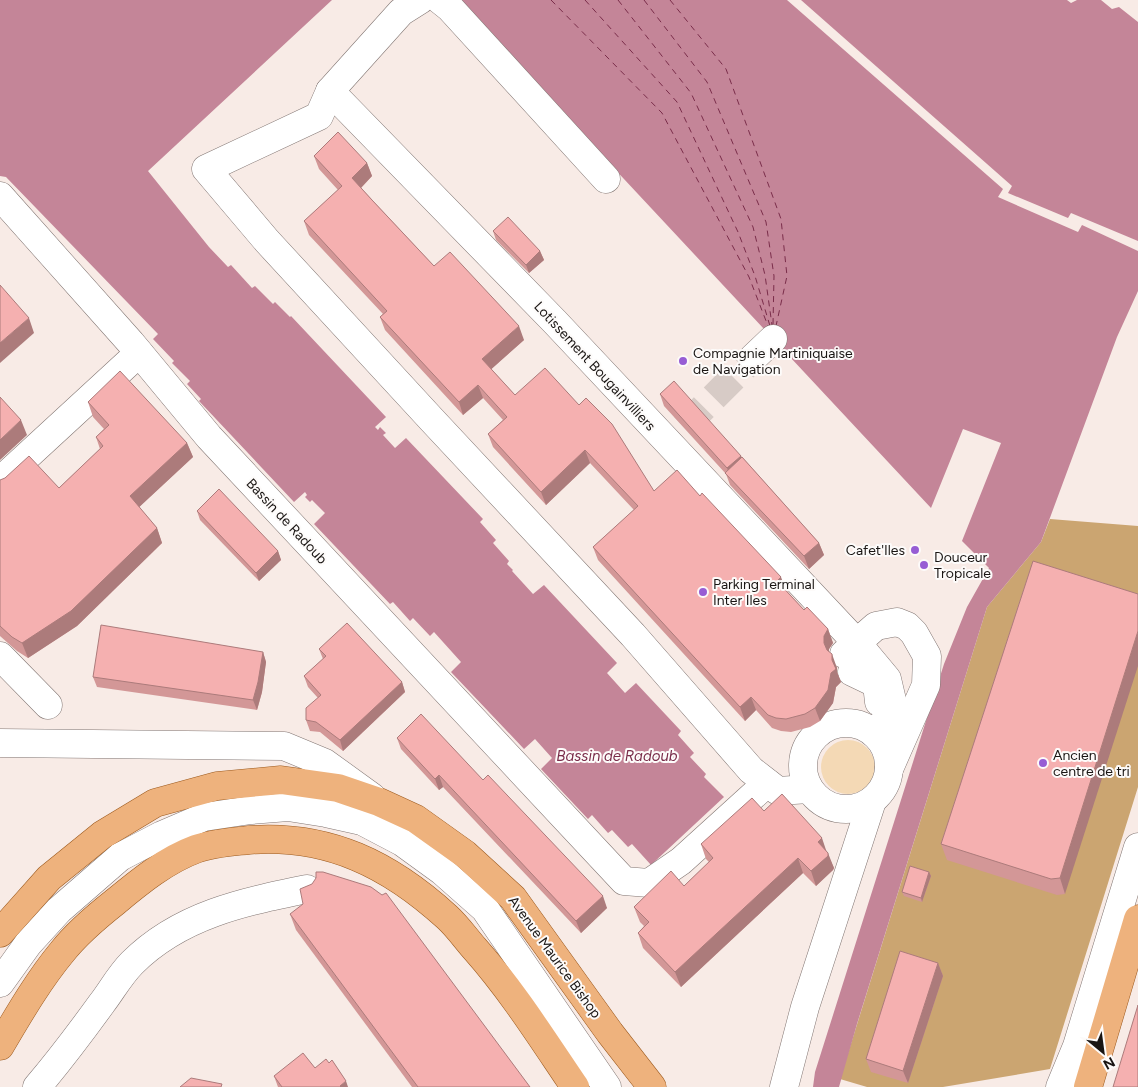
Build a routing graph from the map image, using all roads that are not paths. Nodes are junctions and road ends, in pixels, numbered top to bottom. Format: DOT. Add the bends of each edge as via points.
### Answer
graph roads {
  1 [pos="420,0"];
  2 [pos="440,0"];
  3 [pos="330,91"];
  4 [pos="606,179"];
  5 [pos="0,196"];
  6 [pos="773,338"];
  7 [pos="139,353"];
  8 [pos="753,358"];
  9 [pos="0,481"];
  10 [pos="0,656"];
  11 [pos="850,661"];
  12 [pos="48,705"];
  13 [pos="866,729"];
  14 [pos="0,743"];
  15 [pos="889,769"];
  16 [pos="767,782"];
  17 [pos="809,789"];
  18 [pos="872,801"];
  19 [pos="379,802"];
  20 [pos="1138,846"];
  21 [pos="307,889"];
  22 [pos="1138,918"];
  23 [pos="0,933"];
  24 [pos="0,983"];
  25 [pos="0,1046"];
  26 [pos="1097,1056"];
  27 [pos="589,1058"];
  28 [pos="36,1087"];
  29 [pos="575,1087"];
  30 [pos="607,1087"];
  31 [pos="614,1087"];
  32 [pos="652,1087"];
  33 [pos="784,1087"];
  34 [pos="1060,1087"];
  35 [pos="1073,1087"];
  36 [pos="1088,1087"];
  1 -- 3 [label="lane" via="401,12"];
  2 -- 4 [label="lane"];
  3 -- 11 [label="lane, Lotissement Bougainvilliers" via="555,322 676,435"];
  3 -- 16 [label="lane" via="319,116 206,169 287,262 633,635 751,770"];
  5 -- 7 [label="lane, Bassin de Radoub"];
  6 -- 8 [label="lane"];
  7 -- 9 [label="lane"];
  7 -- 16 [label="lane, Bassin de Radoub" via="209,437 624,881 649,883 681,861"];
  10 -- 12 [label="lane"];
  11 -- 13 [label="lane, Lotissement Bougainvilliers" via="887,679 894,709"];
  11 -- 15 [label="lane" via="876,626 897,622 914,633 927,656 926,685"];
  13 -- 15 [label="lane" via="883,744"];
  13 -- 17 [label="lane" via="839,723 814,736 803,762"];
  14 -- 19 [label="lane" via="284,746 325,763"];
  15 -- 18 [label="lane" via="886,781"];
  16 -- 17 [label="lane" via="778,791"];
  17 -- 18 [label="lane" via="818,799 838,808 858,807"];
  18 -- 33 [label="lane" via="805,1008"];
  19 -- 23 [label="main road, Avenue Maurice Bishop" via="338,788 281,780 217,786 155,803 102,835 49,878"];
  19 -- 32 [label="main road, Avenue Maurice Bishop" via="416,819 466,854 513,898"];
  20 -- 34 [label="lane" via="1077,1046"];
  21 -- 28 [label="lane" via="219,911 169,933 131,964"];
  22 -- 26 [label="main road"];
  24 -- 27 [label="lane" via="28,944 59,910 120,857 204,817 288,807 362,821 402,842 442,871 485,910"];
  25 -- 29 [label="main road" via="62,952 125,893 168,862 196,849 225,842 270,838 314,843 364,859 405,882 449,918 502,980"];
  26 -- 35 [label="main road"];
  26 -- 36 [label="main road"];
  27 -- 30 [label="lane"];
  27 -- 31 [label="lane"];
}
